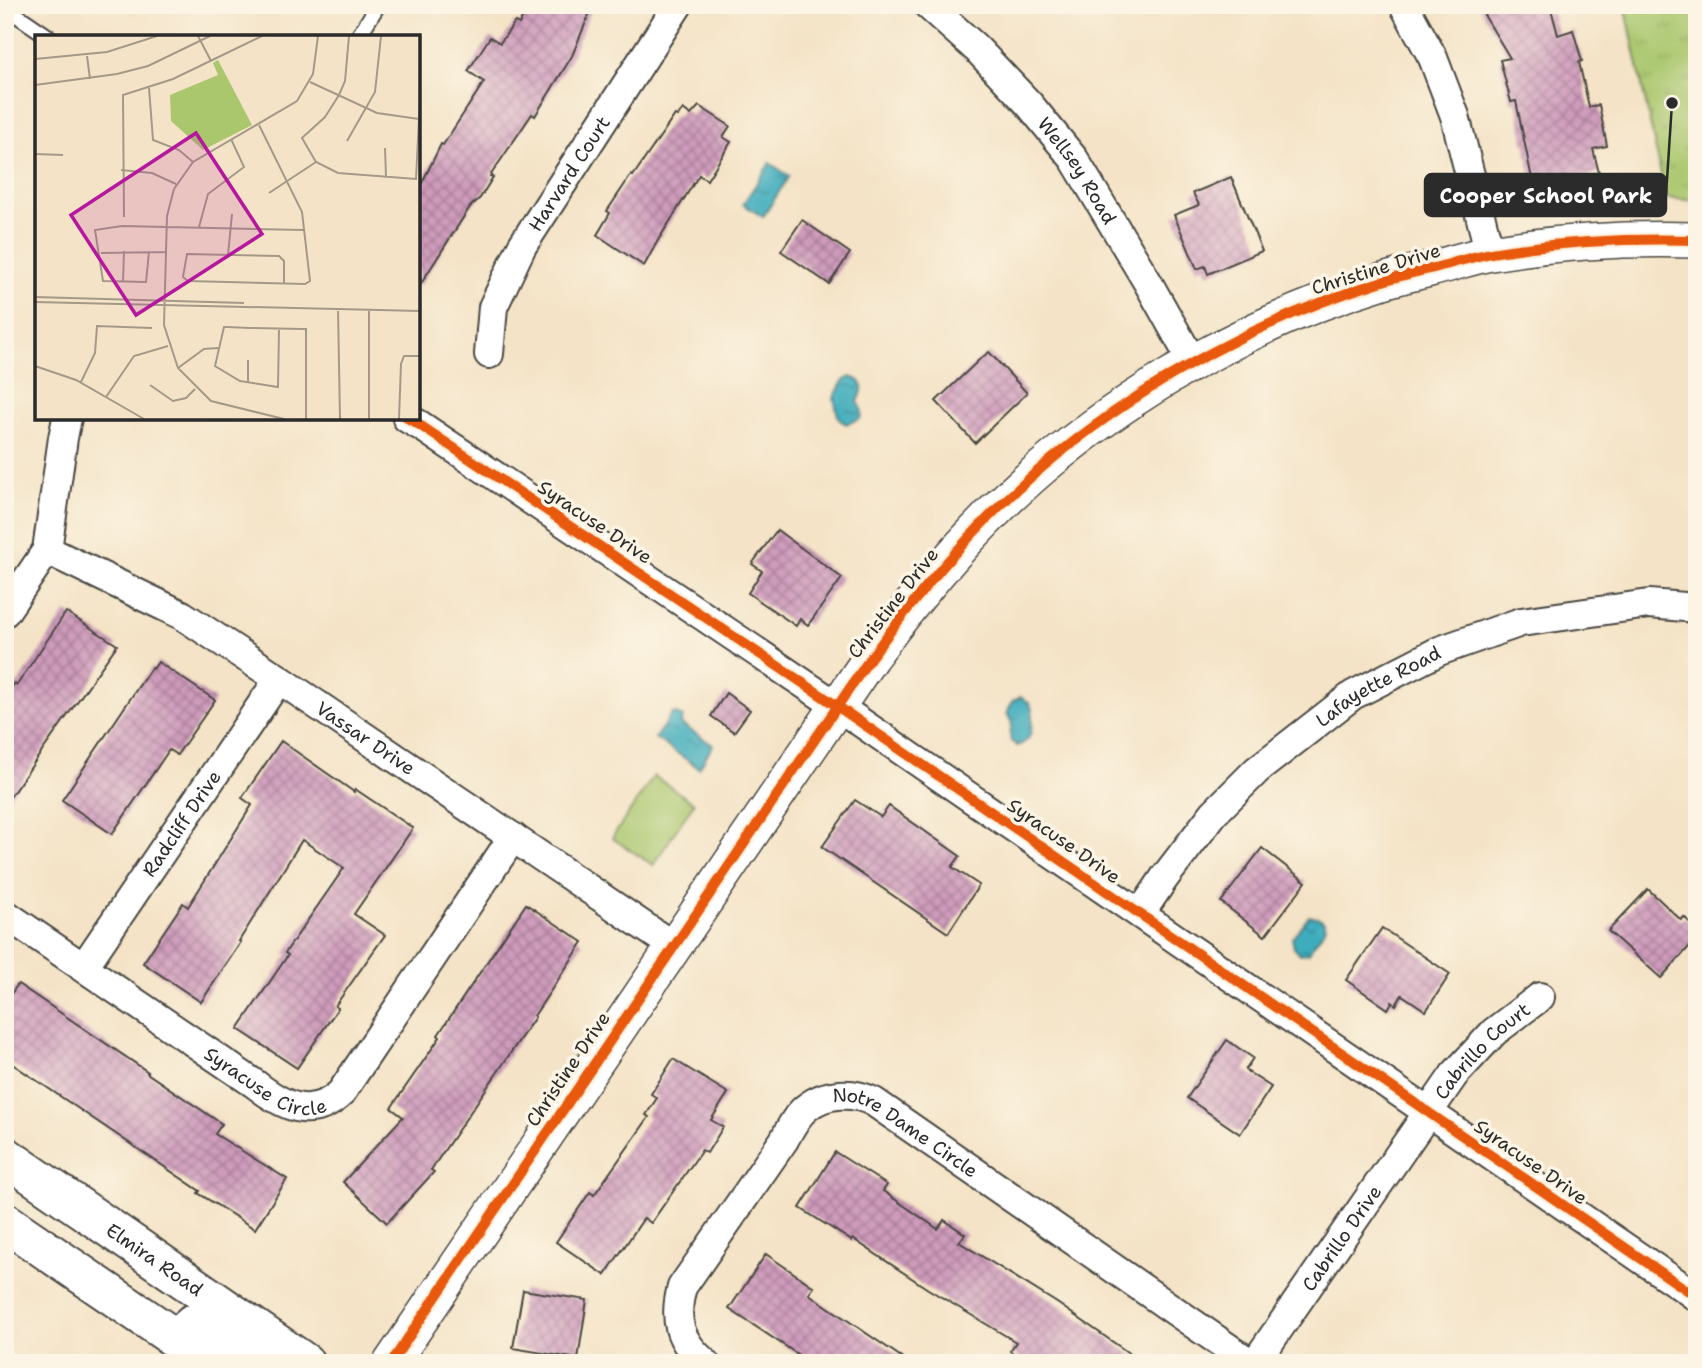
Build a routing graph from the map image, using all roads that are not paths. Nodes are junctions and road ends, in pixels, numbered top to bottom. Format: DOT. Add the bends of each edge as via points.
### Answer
graph roads {
  1 [pos="378,5"];
  2 [pos="678,5"];
  3 [pos="928,5"];
  4 [pos="1404,5"];
  5 [pos="5,7"];
  6 [pos="46,35"];
  7 [pos="359,35"];
  8 [pos="1697,240"];
  9 [pos="1490,254"];
  10 [pos="489,354"];
  11 [pos="1193,363"];
  12 [pos="67,420"];
  13 [pos="410,420"];
  14 [pos="47,550"];
  15 [pos="1697,608"];
  16 [pos="5,612"];
  17 [pos="279,679"];
  18 [pos="837,706"];
  19 [pos="513,837"];
  20 [pos="5,914"];
  21 [pos="1140,914"];
  22 [pos="673,946"];
  23 [pos="83,968"];
  24 [pos="1541,997"];
  25 [pos="1429,1112"];
  26 [pos="5,1156"];
  27 [pos="5,1222"];
  28 [pos="73,1268"];
  29 [pos="1697,1297"];
  30 [pos="211,1363"];
  31 [pos="251,1363"];
  32 [pos="304,1363"];
  33 [pos="391,1363"];
  34 [pos="705,1363"];
  35 [pos="1253,1363"];
  1 -- 7 [label="lane"];
  2 -- 10 [label="street, Harvard Court" via="522,246 493,307"];
  3 -- 11 [label="street, Wellsey Road" via="986,58 1074,159"];
  4 -- 9 [label="street" via="1433,58 1455,116"];
  5 -- 6 [label="lane"];
  8 -- 9 [label="street, Christine Drive" via="1575,244"];
  9 -- 11 [label="street, Christine Drive" via="1383,281 1308,308"];
  11 -- 18 [label="street, Christine Drive" via="1057,455 991,514 908,607"];
  12 -- 14 [label="street"];
  13 -- 18 [label="street, Syracuse Drive"];
  14 -- 16 [label="street"];
  14 -- 17 [label="street, Vassar Drive" via="182,615"];
  15 -- 21 [label="street, Lafayette Road" via="1649,604 1521,622 1439,651 1353,695 1256,770 1214,813"];
  17 -- 19 [label="street, Vassar Drive"];
  17 -- 23 [label="street, Radcliff Drive"];
  18 -- 21 [label="street, Syracuse Drive"];
  18 -- 22 [label="street, Christine Drive"];
  19 -- 22 [label="street, Vassar Drive"];
  19 -- 23 [label="street, Syracuse Circle" via="346,1087 330,1102 315,1107 289,1106 271,1097"];
  20 -- 23 [label="street, Syracuse Circle"];
  21 -- 25 [label="street, Syracuse Drive"];
  22 -- 33 [label="street, Christine Drive"];
  24 -- 25 [label="street, Cabrillo Court" via="1494,1032 1454,1075"];
  25 -- 29 [label="street, Syracuse Drive"];
  25 -- 35 [label="street, Cabrillo Drive"];
  26 -- 32 [label="main road, Elmira Road"];
  27 -- 28 [label="main road"];
  28 -- 30 [label="main road"];
  28 -- 31 [label="main road" via="177,1315"];
  34 -- 35 [label="street, Notre Dame Circle" via="691,1351 677,1317 682,1287 799,1115 822,1099 840,1095 874,1102"];
}
